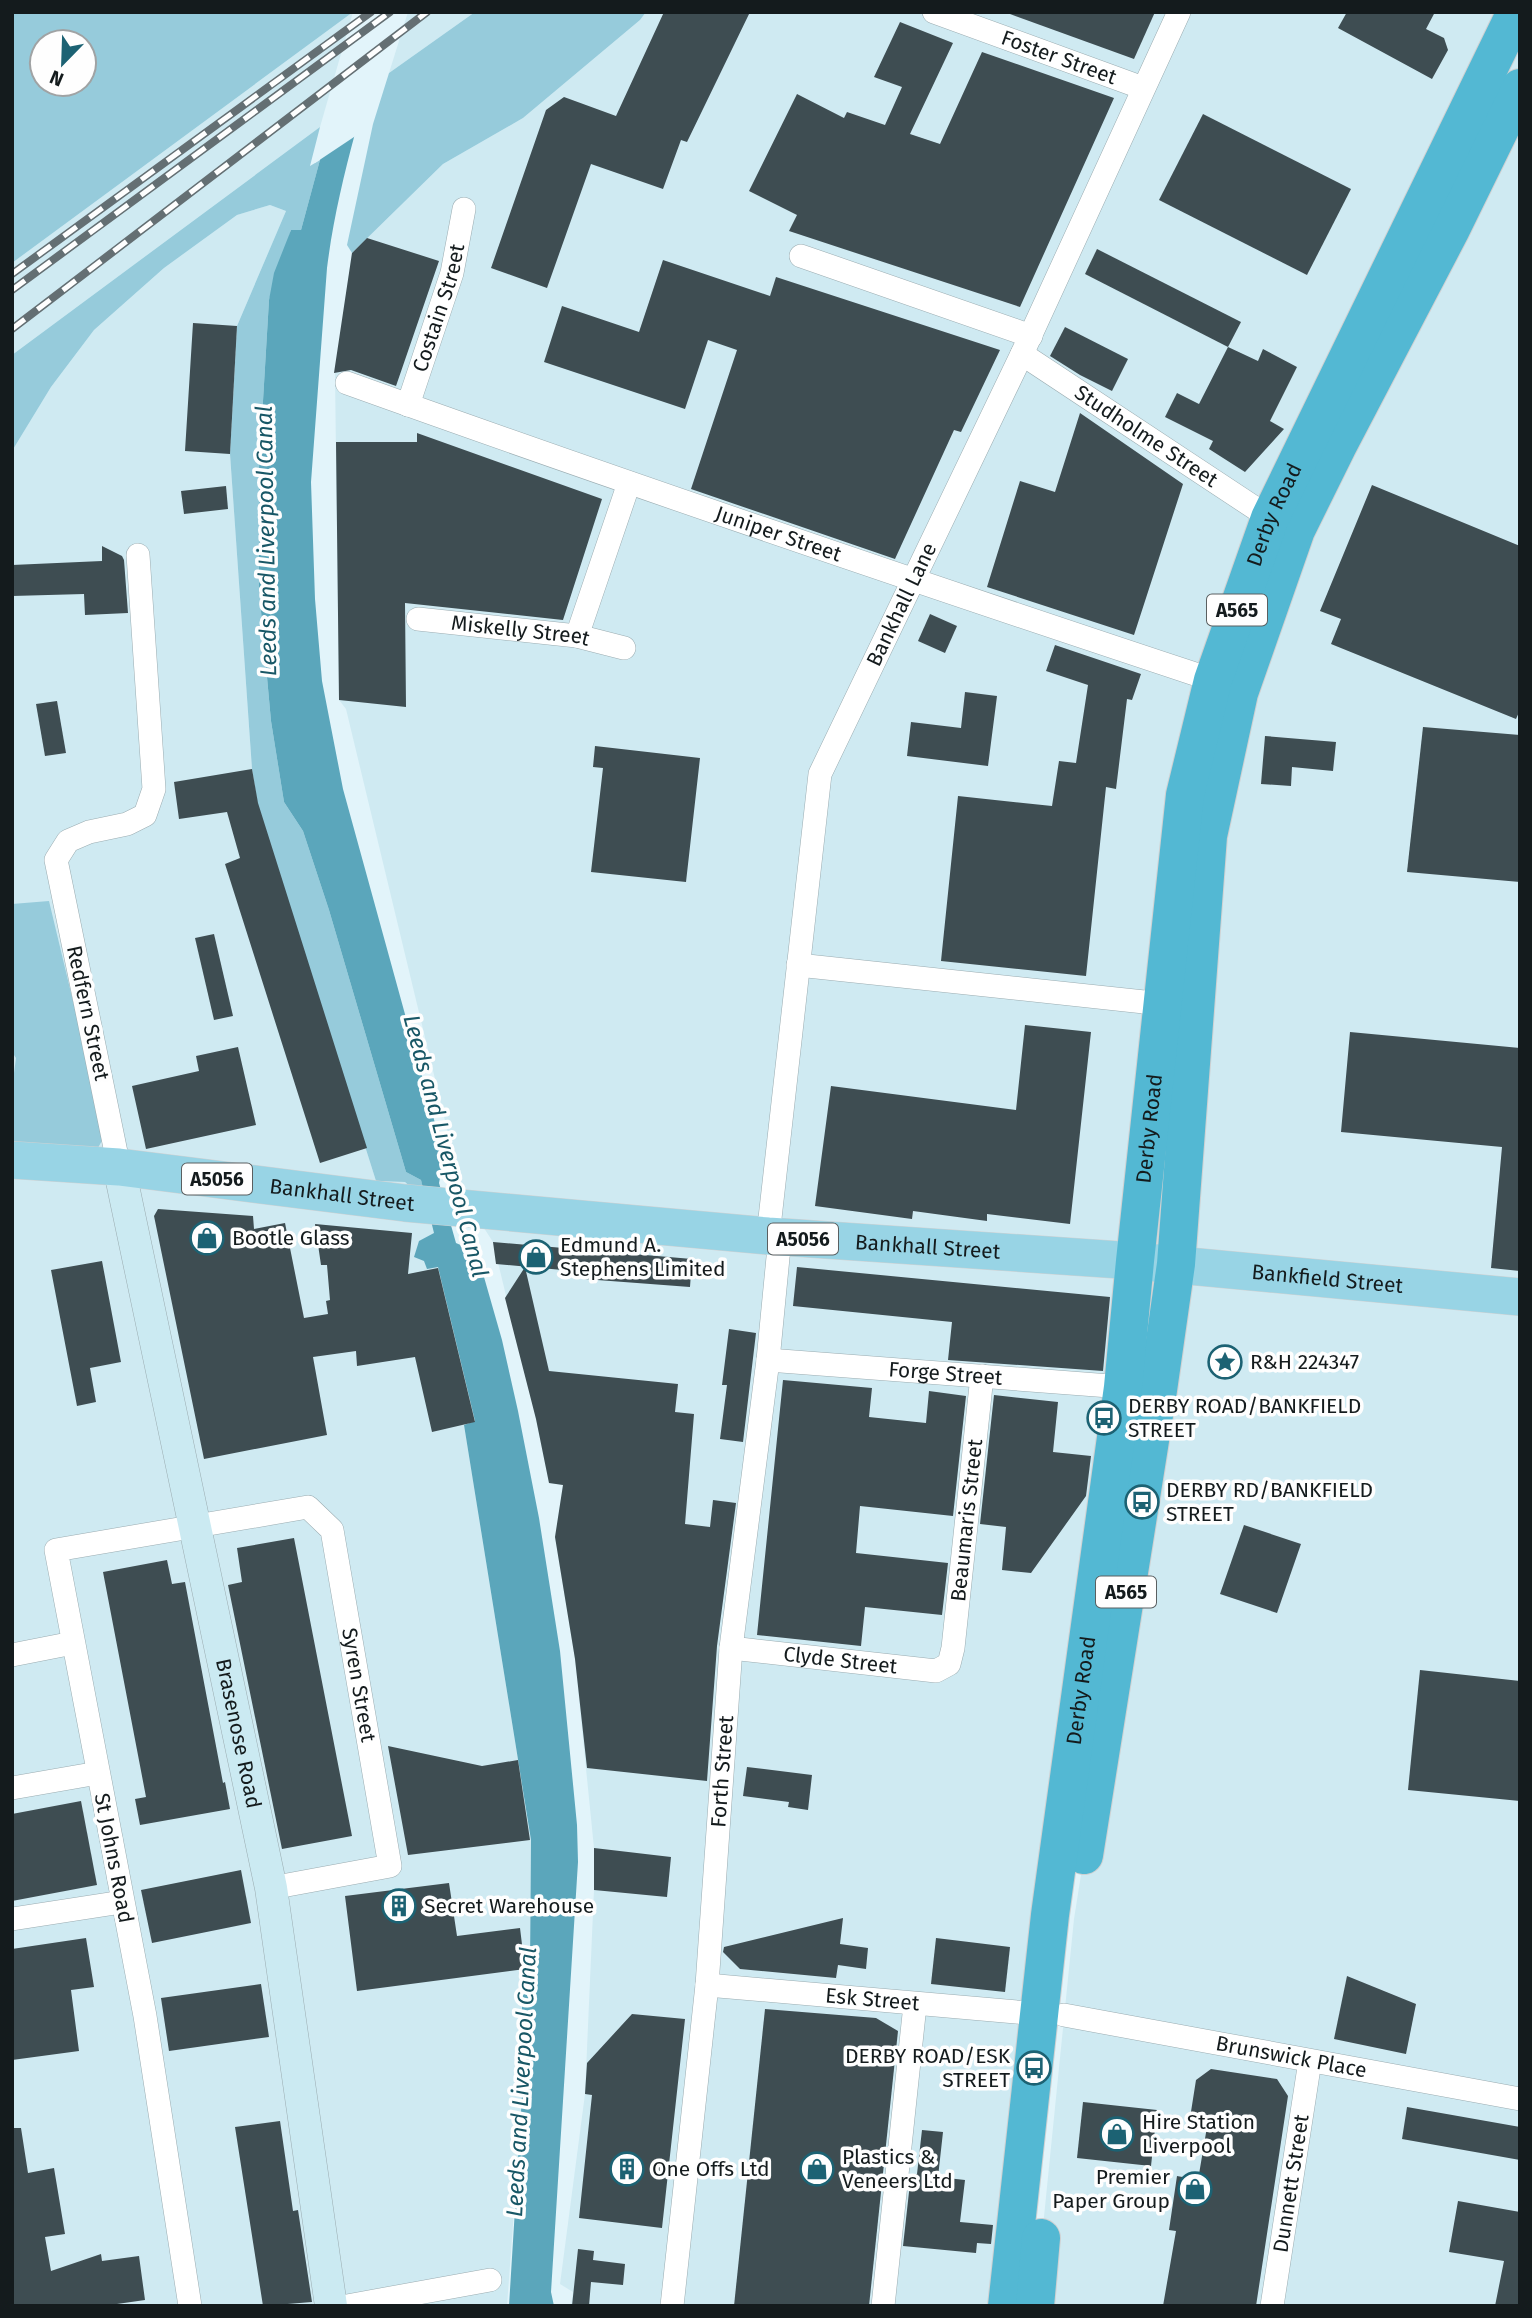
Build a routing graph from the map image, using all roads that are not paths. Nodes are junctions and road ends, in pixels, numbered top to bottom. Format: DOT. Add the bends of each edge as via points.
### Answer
graph roads {
  1 [pos="934,12"];
  2 [pos="1179,12"];
  3 [pos="1516,12"];
  4 [pos="1143,88"];
  5 [pos="1520,88"];
  6 [pos="464,208"];
  7 [pos="801,256"];
  8 [pos="1026,345"];
  9 [pos="347,383"];
  10 [pos="408,405"];
  11 [pos="629,483"];
  12 [pos="1270,518"];
  13 [pos="138,555"];
  14 [pos="913,581"];
  15 [pos="418,619"];
  16 [pos="577,636"];
  17 [pos="624,648"];
  18 [pos="1213,680"];
  19 [pos="798,965"];
  20 [pos="1163,1004"];
  21 [pos="1192,1049"];
  22 [pos="12,1160"];
  23 [pos="119,1167"];
  24 [pos="774,1237"];
  25 [pos="1135,1261"];
  26 [pos="1176,1264"];
  27 [pos="1520,1297"];
  28 [pos="768,1360"];
  29 [pos="982,1377"];
  30 [pos="1124,1387"];
  31 [pos="1111,1472"];
  32 [pos="194,1525"];
  33 [pos="74,1643"];
  34 [pos="731,1648"];
  35 [pos="12,1655"];
  36 [pos="949,1664"];
  37 [pos="98,1773"];
  38 [pos="12,1788"];
  39 [pos="271,1888"];
  40 [pos="122,1902"];
  41 [pos="12,1919"];
  42 [pos="707,1985"];
  43 [pos="915,2005"];
  44 [pos="1051,2014"];
  45 [pos="1310,2061"];
  46 [pos="1520,2099"];
  47 [pos="490,2280"];
  48 [pos="190,2306"];
  49 [pos="331,2306"];
  50 [pos="346,2306"];
  51 [pos="672,2306"];
  52 [pos="883,2306"];
  53 [pos="1007,2306"];
  54 [pos="1035,2306"];
  55 [pos="1272,2306"];
  1 -- 4 [label="street, Foster Street"];
  2 -- 4 [label="street, Bankhall Lane"];
  3 -- 12 [label="highway, Derby Road / A565"];
  4 -- 8 [label="street, Bankhall Lane"];
  5 -- 21 [label="highway, Derby Road / A565" via="1296,530 1239,692 1209,836"];
  6 -- 10 [label="street, Costain Street" via="452,273"];
  7 -- 8 [label="street, Studholme Street"];
  8 -- 12 [label="street, Studholme Street"];
  8 -- 14 [label="street, Bankhall Lane"];
  9 -- 10 [label="street, Juniper Street"];
  10 -- 11 [label="street, Juniper Street"];
  11 -- 14 [label="street, Juniper Street"];
  11 -- 16 [label="street"];
  12 -- 18 [label="highway, Derby Road / A565"];
  13 -- 23 [label="street, Redfern Street" via="154,789 145,815 68,841 57,859"];
  14 -- 18 [label="street, Juniper Street"];
  14 -- 19 [label="street, Bankhall Lane" via="820,774"];
  15 -- 16 [label="street, Miskelly Street"];
  16 -- 17 [label="street, Miskelly Street"];
  18 -- 20 [label="highway, Derby Road / A565" via="1185,795"];
  19 -- 20 [label="street"];
  19 -- 24 [label="street, Bankhall Lane"];
  20 -- 25 [label="highway, Derby Road / A565"];
  21 -- 25 [label="highway" via="1172,1090 1156,1240 1150,1253"];
  21 -- 26 [label="highway, Derby Road / A565"];
  22 -- 23 [label="main road, Bankhall Street / A5056"];
  23 -- 24 [label="main road, Bankhall Street / A5056" via="405,1203"];
  23 -- 32 [label="main road, Brasenose Road"];
  24 -- 25 [label="main road, Bankhall Street / A5056"];
  24 -- 28 [label="street, Forth Street"];
  25 -- 26 [label="main road, Bankfield Street / A5056"];
  25 -- 30 [label="highway, Derby Road / A565"];
  26 -- 27 [label="main road, Bankfield Street / A5056"];
  26 -- 31 [label="highway" via="1158,1274 1148,1290 1127,1433"];
  26 -- 44 [label="highway, Derby Road / A565" via="1074,1919"];
  28 -- 29 [label="street, Forge Street"];
  28 -- 34 [label="street, Forth Street"];
  29 -- 30 [label="street, Forge Street"];
  29 -- 36 [label="street, Beaumaris Street"];
  30 -- 31 [label="highway, Derby Road / A565"];
  31 -- 44 [label="highway, Derby Road / A565" via="1050,1915"];
  32 -- 33 [label="street, St Johns Road" via="56,1550"];
  32 -- 39 [label="main road, Brasenose Road"];
  32 -- 39 [label="street, Syren Street" via="308,1507 332,1530 390,1866"];
  33 -- 35 [label="street"];
  33 -- 37 [label="street, St Johns Road"];
  34 -- 36 [label="street, Clyde Street" via="936,1671"];
  34 -- 42 [label="street, Forth Street"];
  37 -- 38 [label="street"];
  37 -- 40 [label="street, St Johns Road"];
  39 -- 49 [label="main road, Brasenose Road"];
  40 -- 41 [label="street"];
  40 -- 48 [label="street, St Johns Road" via="145,2016"];
  42 -- 43 [label="street, Esk Street"];
  42 -- 51 [label="street, Forth Street"];
  43 -- 44 [label="street, Esk Street"];
  43 -- 52 [label="street"];
  44 -- 45 [label="street, Brunswick Place"];
  44 -- 53 [label="highway, Derby Road / A565"];
  44 -- 54 [label="highway, Derby Road / A565"];
  45 -- 46 [label="street, Brunswick Place"];
  45 -- 55 [label="street, Dunnett Street"];
  47 -- 50 [label="street"];
}
